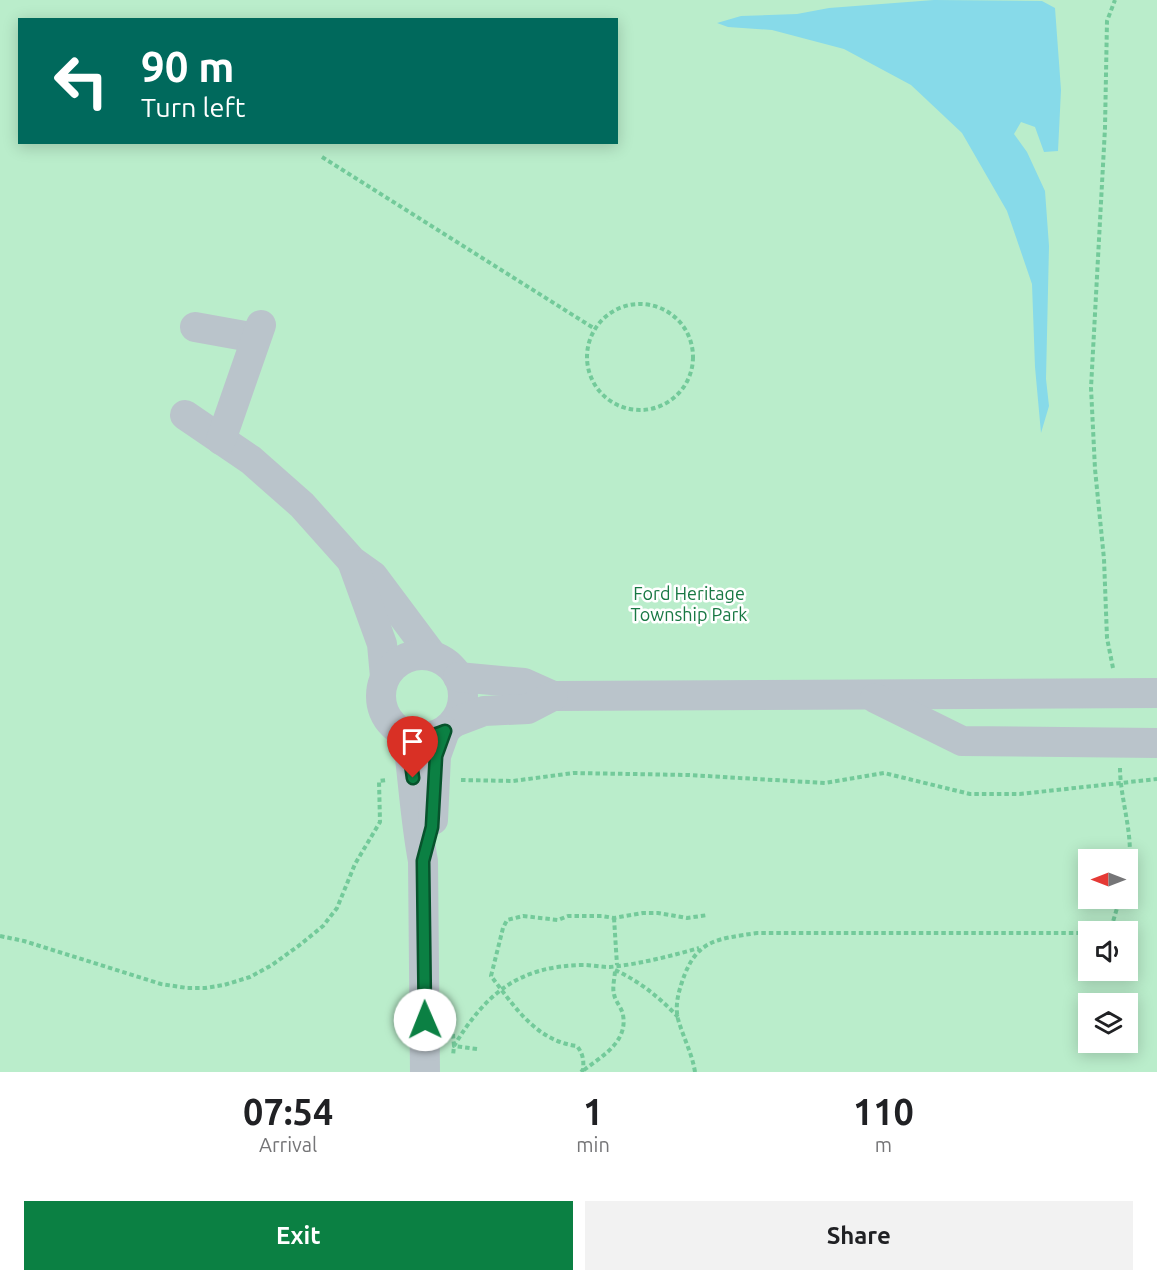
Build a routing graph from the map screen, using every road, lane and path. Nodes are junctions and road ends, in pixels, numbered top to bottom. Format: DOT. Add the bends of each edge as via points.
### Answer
graph roads {
  1 [pos="1115,0"];
  2 [pos="322,157"];
  3 [pos="195,327"];
  4 [pos="595,329"];
  5 [pos="185,415"];
  6 [pos="222,440"];
  7 [pos="352,561"];
  8 [pos="432,656"];
  9 [pos="385,677"];
  10 [pos="458,677"];
  11 [pos="1118,693"];
  12 [pos="1157,693"];
  13 [pos="870,695"];
  14 [pos="553,696"];
  15 [pos="450,726"];
  16 [pos="407,735"];
  17 [pos="1121,743"];
  18 [pos="1157,743"];
  19 [pos="1157,778"];
  20 [pos="424,779"];
  21 [pos="1120,782"];
  22 [pos="1128,849"];
  23 [pos="708,915"];
  24 [pos="615,918"];
  25 [pos="1078,933"];
  26 [pos="0,936"];
  27 [pos="700,947"];
  28 [pos="616,968"];
  29 [pos="501,990"];
  30 [pos="678,1017"];
  31 [pos="477,1050"];
  32 [pos="582,1071"];
  33 [pos="425,1072"];
  34 [pos="695,1072"];
  1 -- 11 [label="path" via="1107,21 1090,388 1107,638"];
  2 -- 4 [label="path"];
  3 -- 6 [label="lane" via="259,331"];
  4 -- 4 [label="path" via="615,309 633,304 652,305 669,312 691,340 690,377 680,393 665,405 650,410 616,406 592,382 587,366 587,349"];
  5 -- 6 [label="lane"];
  6 -- 7 [label="lane" via="302,505"];
  7 -- 8 [label="lane" via="373,576"];
  7 -- 9 [label="lane" via="382,644"];
  8 -- 9 [label="lane" via="418,654 405,658"];
  8 -- 10 [label="lane" via="445,661"];
  9 -- 16 [label="lane" via="381,704 395,728"];
  10 -- 14 [label="lane" via="524,683"];
  10 -- 15 [label="lane" via="464,697"];
  11 -- 12 [label="lane"];
  11 -- 13 [label="lane"];
  13 -- 14 [label="lane"];
  13 -- 17 [label="lane" via="962,741"];
  14 -- 15 [label="lane" via="528,709 484,711"];
  15 -- 16 [label="lane" via="433,736"];
  15 -- 20 [label="lane"];
  16 -- 20 [label="lane"];
  17 -- 18 [label="lane"];
  17 -- 21 [label="path"];
  19 -- 21 [label="path"];
  20 -- 21 [label="path" via="513,781 573,773 825,783 884,773 970,794 1020,794"];
  20 -- 26 [label="path" via="379,781 380,822 355,864 337,908 301,944 250,977 205,988 161,984"];
  20 -- 33 [label="lane" via="417,827 423,861"];
  21 -- 22 [label="path"];
  23 -- 24 [label="path" via="687,918 643,913"];
  24 -- 28 [label="path"];
  24 -- 29 [label="path" via="568,916 548,920 523,916 507,920 491,976"];
  25 -- 27 [label="path" via="757,933"];
  27 -- 28 [label="path"];
  27 -- 30 [label="path" via="681,984"];
  28 -- 29 [label="path" via="583,965 536,971"];
  28 -- 30 [label="path" via="663,1001"];
  28 -- 32 [label="path" via="614,994 623,1012 622,1032 610,1051"];
  29 -- 31 [label="path" via="484,1005 454,1046"];
  29 -- 32 [label="path" via="541,1033 577,1046 582,1052"];
  30 -- 34 [label="path"];
}
